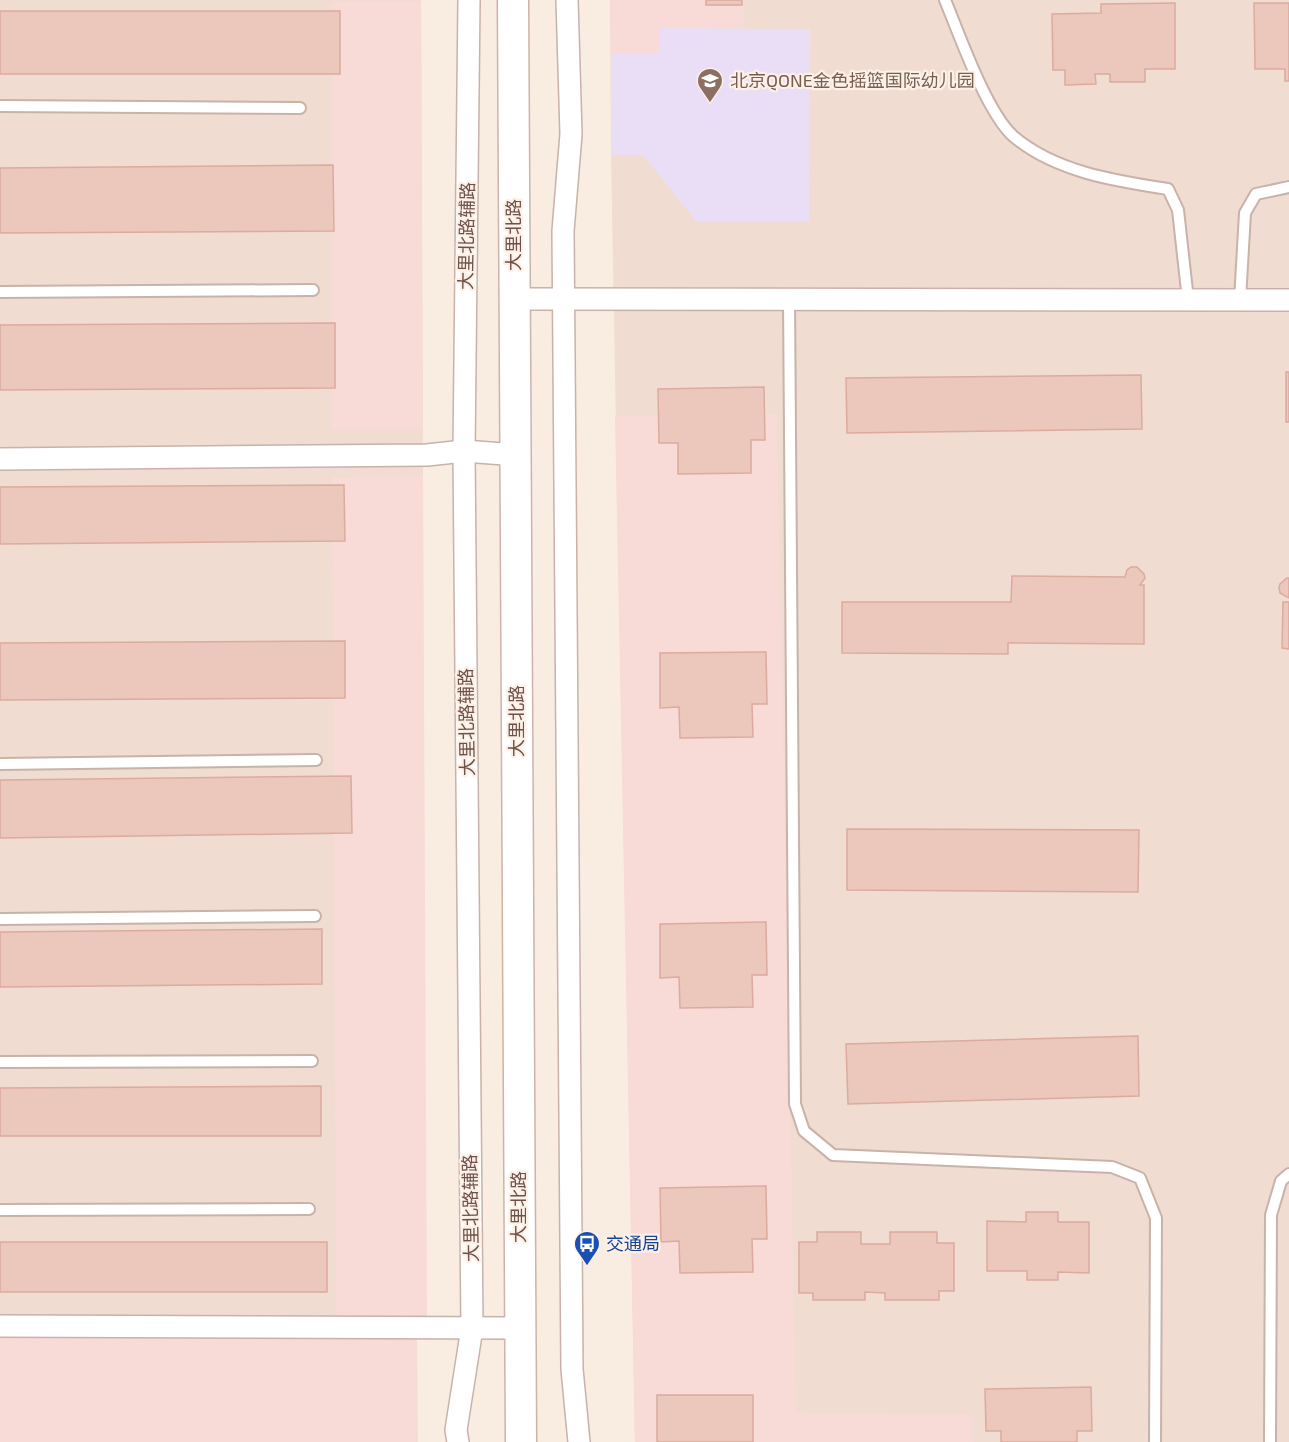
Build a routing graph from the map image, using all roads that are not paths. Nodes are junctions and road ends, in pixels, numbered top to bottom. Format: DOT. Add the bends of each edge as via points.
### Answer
graph roads {
  1 [pos="469,0"];
  2 [pos="513,0"];
  3 [pos="567,0"];
  4 [pos="945,0"];
  5 [pos="0,106"];
  6 [pos="300,108"];
  7 [pos="1289,187"];
  8 [pos="313,290"];
  9 [pos="0,292"];
  10 [pos="514,298"];
  11 [pos="564,298"];
  12 [pos="789,299"];
  13 [pos="1188,300"];
  14 [pos="1240,300"];
  15 [pos="1289,300"];
  16 [pos="465,451"];
  17 [pos="516,454"];
  18 [pos="0,459"];
  19 [pos="316,760"];
  20 [pos="0,764"];
  21 [pos="315,916"];
  22 [pos="0,919"];
  23 [pos="312,1061"];
  24 [pos="0,1062"];
  25 [pos="1289,1174"];
  26 [pos="309,1209"];
  27 [pos="0,1210"];
  28 [pos="0,1326"];
  29 [pos="472,1328"];
  30 [pos="520,1328"];
  31 [pos="458,1442"];
  32 [pos="521,1442"];
  33 [pos="579,1442"];
  34 [pos="1155,1442"];
  35 [pos="1270,1442"];
  1 -- 16 [label="street, 大里北路辅路"];
  2 -- 10 [label="main road, 大里北路"];
  3 -- 11 [label="street" via="571,134 563,231"];
  4 -- 13 [label="lane" via="989,102 1012,134 1042,157 1111,180 1168,189 1178,210"];
  5 -- 6 [label="lane"];
  7 -- 14 [label="lane" via="1256,194 1245,213"];
  8 -- 9 [label="lane"];
  10 -- 11 [label="street"];
  10 -- 17 [label="main road, 大里北路"];
  11 -- 12 [label="street"];
  11 -- 33 [label="street" via="572,1369"];
  12 -- 13 [label="street"];
  12 -- 34 [label="lane" via="795,1104 804,1131 833,1155 1112,1167 1140,1178 1155,1218"];
  13 -- 14 [label="street"];
  14 -- 15 [label="street"];
  16 -- 17 [label="street"];
  16 -- 18 [label="street" via="427,455"];
  16 -- 29 [label="street, 大里北路辅路"];
  17 -- 30 [label="main road, 大里北路"];
  19 -- 20 [label="lane"];
  21 -- 22 [label="lane"];
  23 -- 24 [label="lane"];
  25 -- 35 [label="lane" via="1281,1181 1270,1215"];
  26 -- 27 [label="lane"];
  28 -- 29 [label="street"];
  29 -- 30 [label="street"];
  29 -- 31 [label="street, 大里北路辅路" via="456,1430"];
  30 -- 32 [label="main road, 大里北路"];
}
